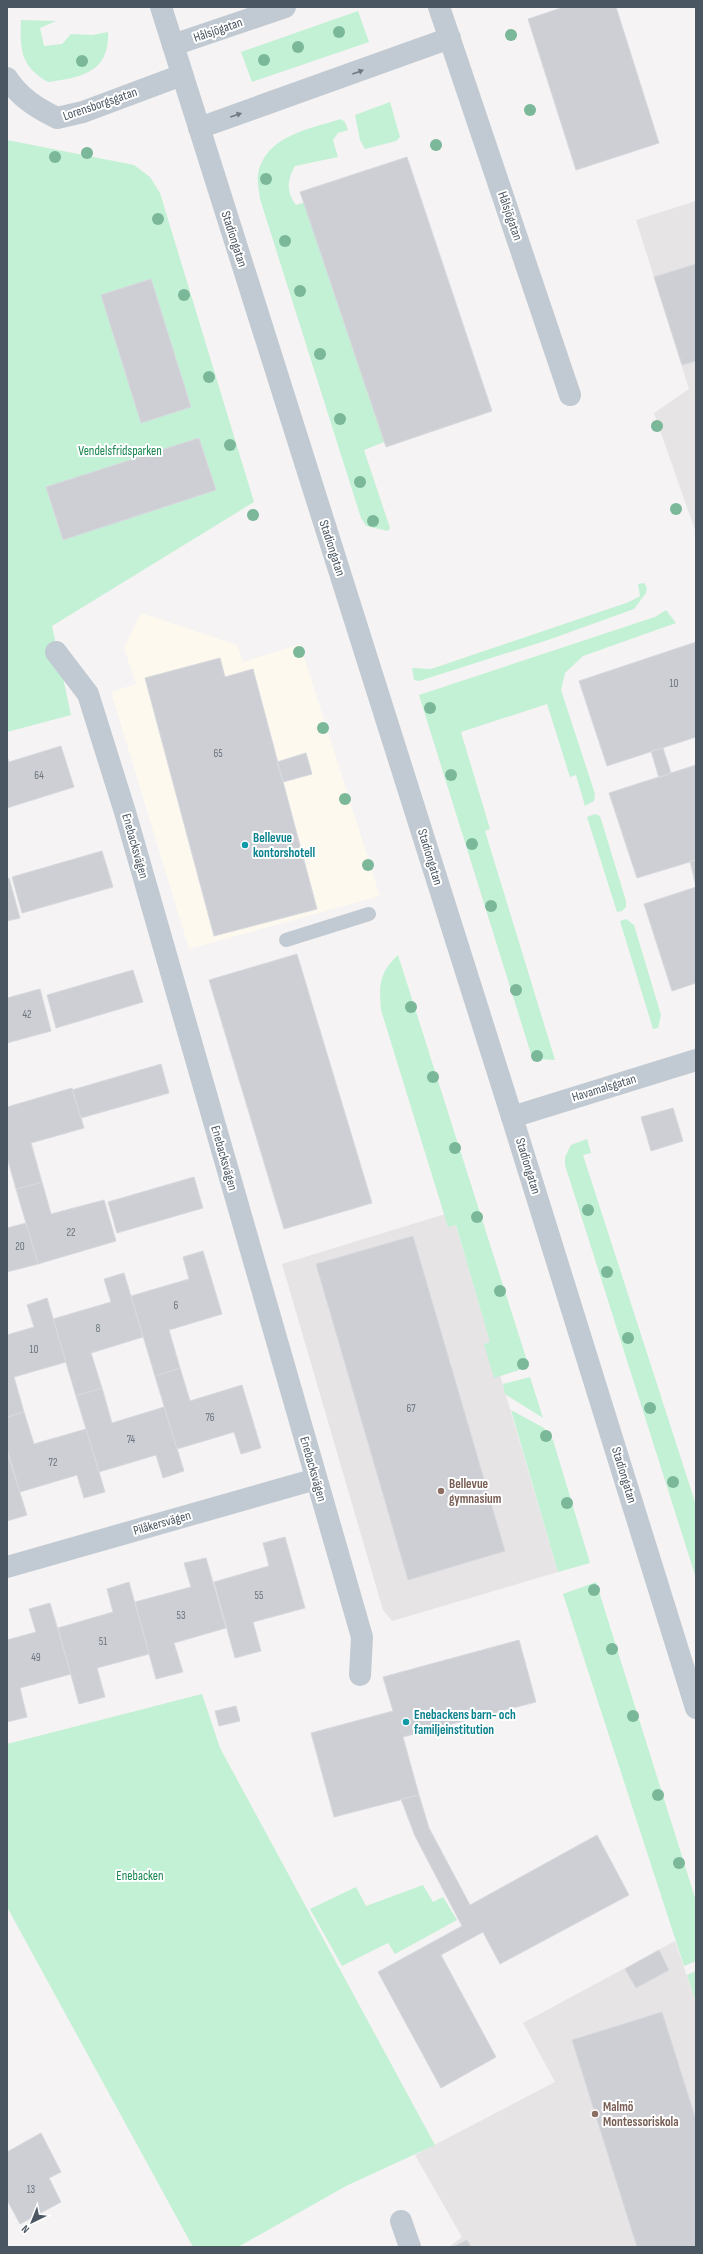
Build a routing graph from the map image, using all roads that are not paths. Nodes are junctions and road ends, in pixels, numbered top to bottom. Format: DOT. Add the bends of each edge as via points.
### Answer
graph roads {
  1 [pos="161,7"];
  2 [pos="286,7"];
  3 [pos="439,7"];
  4 [pos="450,38"];
  5 [pos="173,45"];
  6 [pos="182,75"];
  7 [pos="7,78"];
  8 [pos="199,128"];
  9 [pos="570,395"];
  10 [pos="56,652"];
  11 [pos="369,914"];
  12 [pos="286,940"];
  13 [pos="696,1060"];
  14 [pos="512,1117"];
  15 [pos="316,1479"];
  16 [pos="7,1567"];
  17 [pos="360,1675"];
  18 [pos="696,1708"];
  19 [pos="401,2221"];
  20 [pos="410,2247"];
  1 -- 5 [label="street, Stadiongatan"];
  2 -- 5 [label="street, Hålsjögatan"];
  3 -- 4 [label="street, Hålsjögatan"];
  8 -- 4 [label="street, one-way"];
  4 -- 9 [label="street, Hålsjögatan"];
  5 -- 6 [label="street, Stadiongatan"];
  6 -- 7 [label="street, Lorensborgsgatan" via="83,112 57,118 34,106 15,91"];
  6 -- 8 [label="street, Stadiongatan"];
  8 -- 14 [label="street, Stadiongatan"];
  10 -- 15 [label="street, Enebacksvägen" via="88,694 123,805"];
  11 -- 12 [label="lane"];
  13 -- 14 [label="street, Havamalsgatan"];
  14 -- 18 [label="street, Stadiongatan"];
  15 -- 16 [label="street, Pilåkersvägen"];
  15 -- 17 [label="street, Enebacksvägen" via="362,1637"];
  19 -- 20 [label="street"];
}
